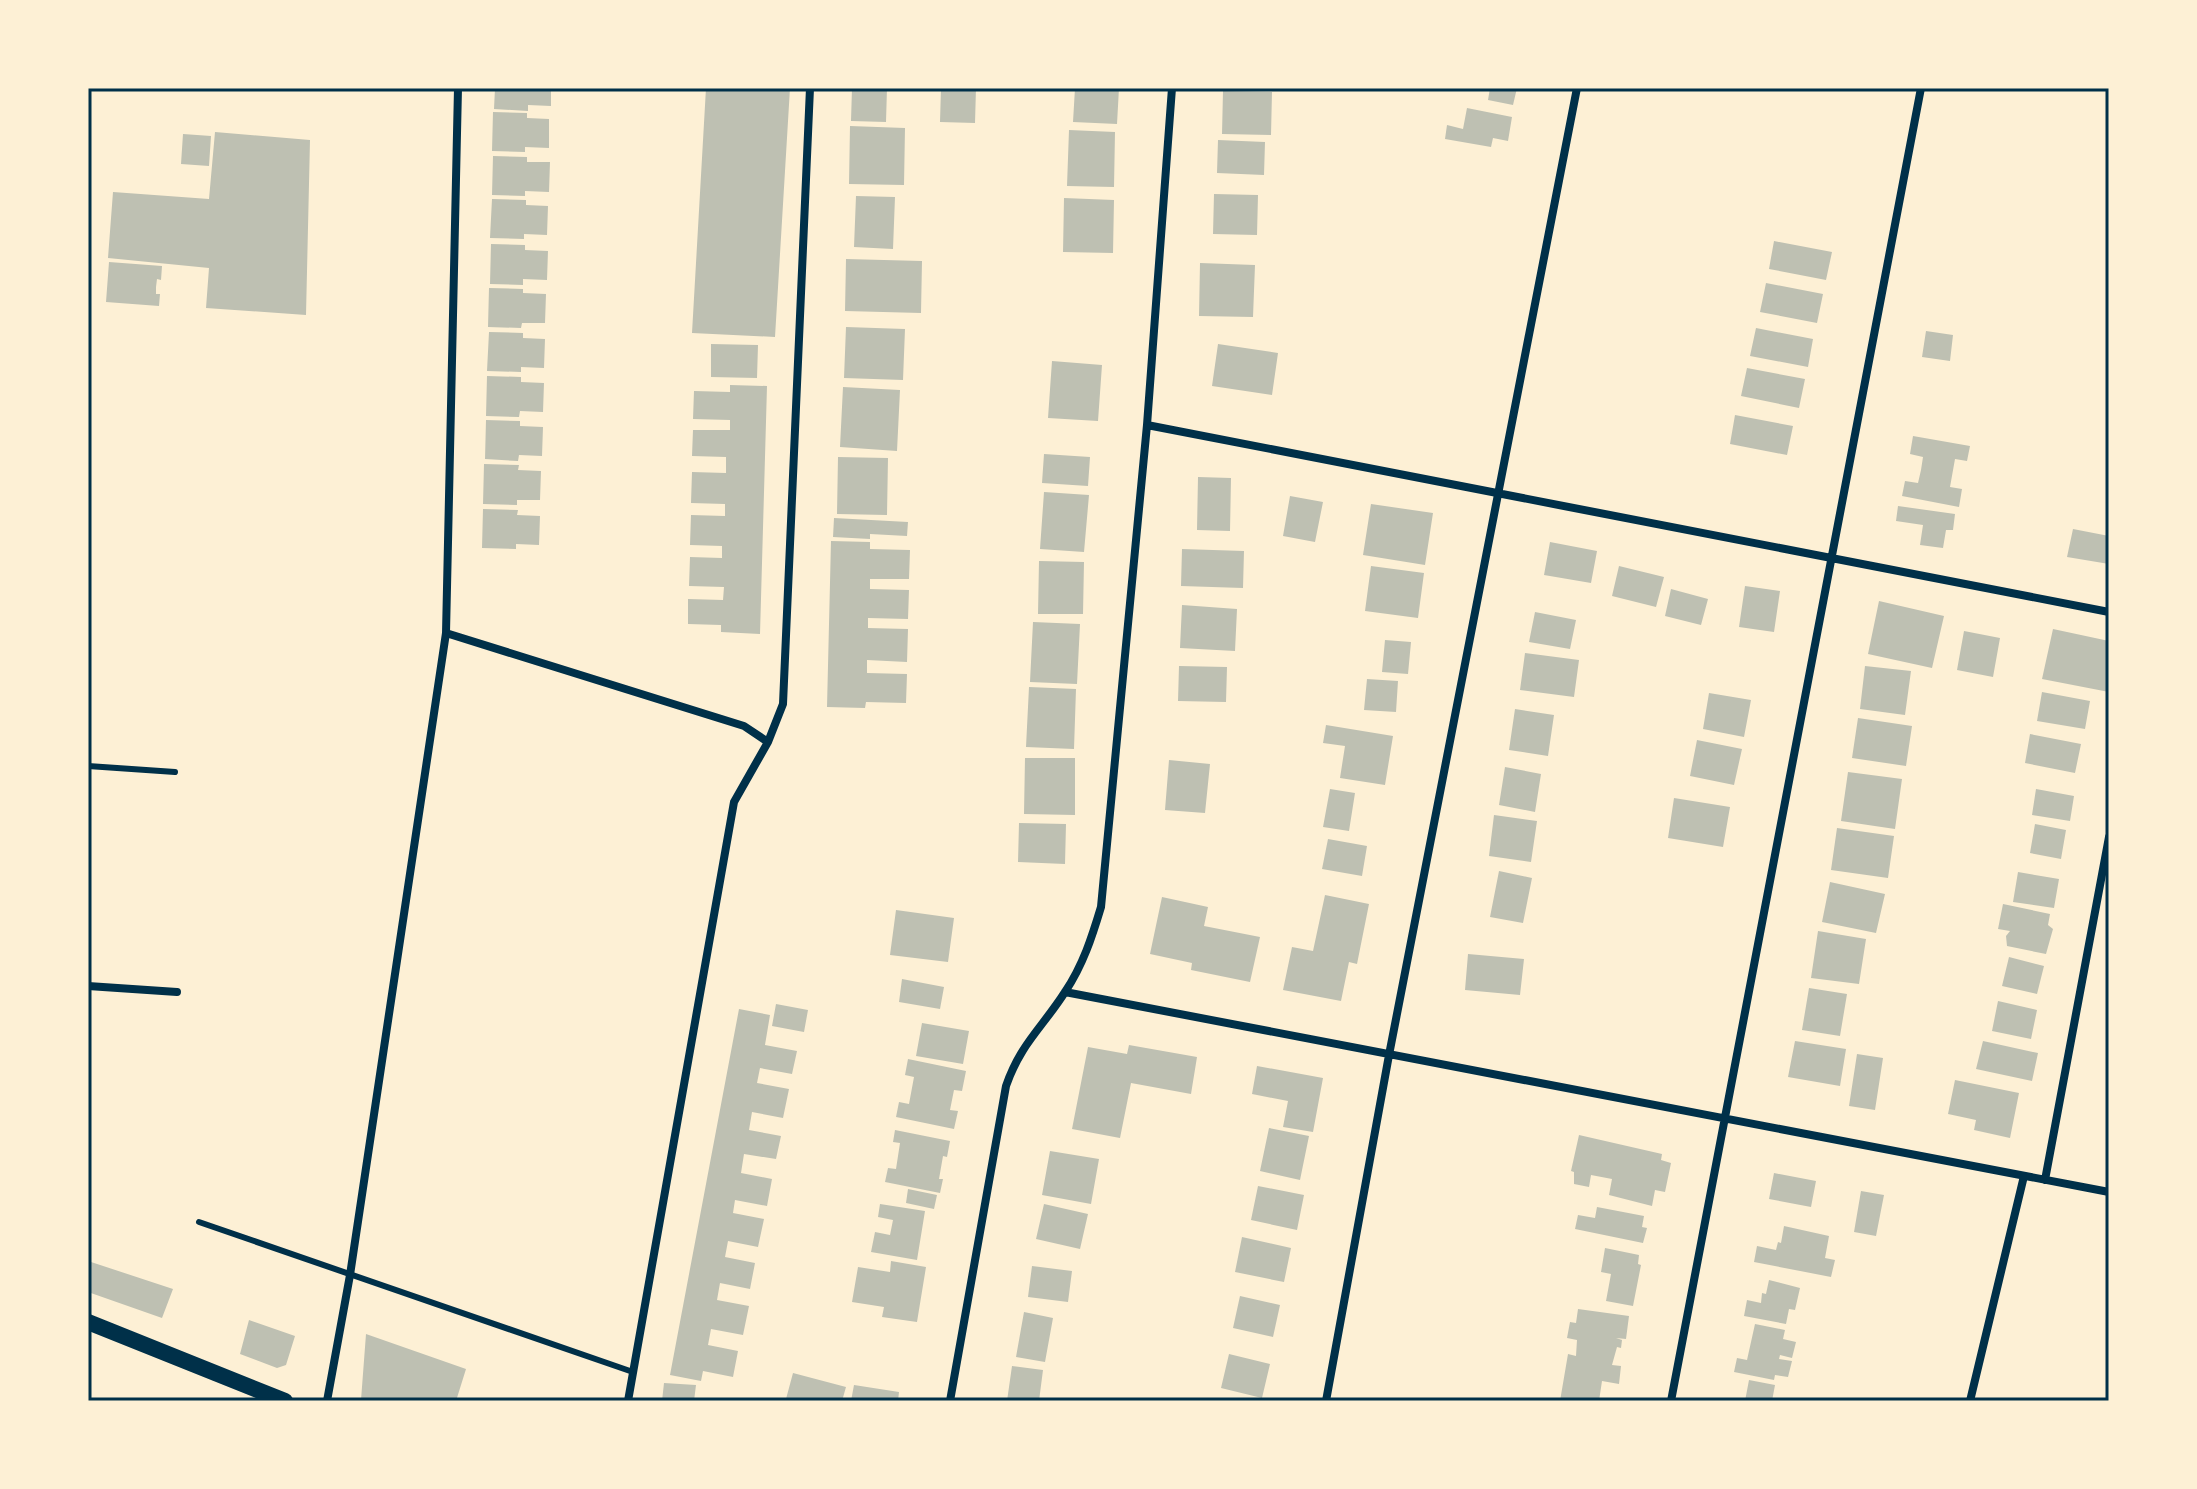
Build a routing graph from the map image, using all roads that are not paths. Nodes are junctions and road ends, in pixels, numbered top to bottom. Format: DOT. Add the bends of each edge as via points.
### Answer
graph roads {
  1 [pos="458,88"];
  2 [pos="810,88"];
  3 [pos="1172,88"];
  4 [pos="1577,88"];
  5 [pos="1921,88"];
  6 [pos="1147,425"];
  7 [pos="1498,493"];
  8 [pos="1834,557"];
  9 [pos="2109,612"];
  10 [pos="446,633"];
  11 [pos="768,742"];
  12 [pos="88,766"];
  13 [pos="175,772"];
  14 [pos="2109,837"];
  15 [pos="88,986"];
  16 [pos="177,992"];
  17 [pos="1065,992"];
  18 [pos="1389,1055"];
  19 [pos="1725,1118"];
  20 [pos="2024,1176"];
  21 [pos="2045,1180"];
  22 [pos="2109,1192"];
  23 [pos="199,1222"];
  24 [pos="350,1275"];
  25 [pos="88,1322"];
  26 [pos="633,1372"];
  27 [pos="285,1401"];
  28 [pos="327,1401"];
  29 [pos="628,1401"];
  30 [pos="950,1401"];
  31 [pos="1326,1401"];
  32 [pos="1671,1401"];
  33 [pos="1970,1401"];
  1 -- 10 [label="street"];
  2 -- 11 [label="street" via="783,704"];
  3 -- 6 [label="street"];
  4 -- 7 [label="street"];
  5 -- 8 [label="street"];
  6 -- 7 [label="street"];
  6 -- 17 [label="street" via="1101,907 1088,950"];
  7 -- 8 [label="street"];
  7 -- 18 [label="street"];
  8 -- 9 [label="street"];
  8 -- 19 [label="street"];
  10 -- 11 [label="street" via="744,726"];
  10 -- 24 [label="street"];
  11 -- 26 [label="street" via="734,802"];
  12 -- 13 [label="lane"];
  14 -- 21 [label="street"];
  15 -- 16 [label="street"];
  17 -- 18 [label="street"];
  17 -- 30 [label="street" via="1016,1059 1006,1086"];
  18 -- 19 [label="street"];
  18 -- 31 [label="street"];
  19 -- 20 [label="street"];
  19 -- 32 [label="street"];
  20 -- 21 [label="street"];
  20 -- 33 [label="street"];
  21 -- 22 [label="street"];
  23 -- 24 [label="lane"];
  24 -- 26 [label="lane"];
  24 -- 28 [label="street"];
  25 -- 27 [label="main road"];
  26 -- 29 [label="street"];
}
